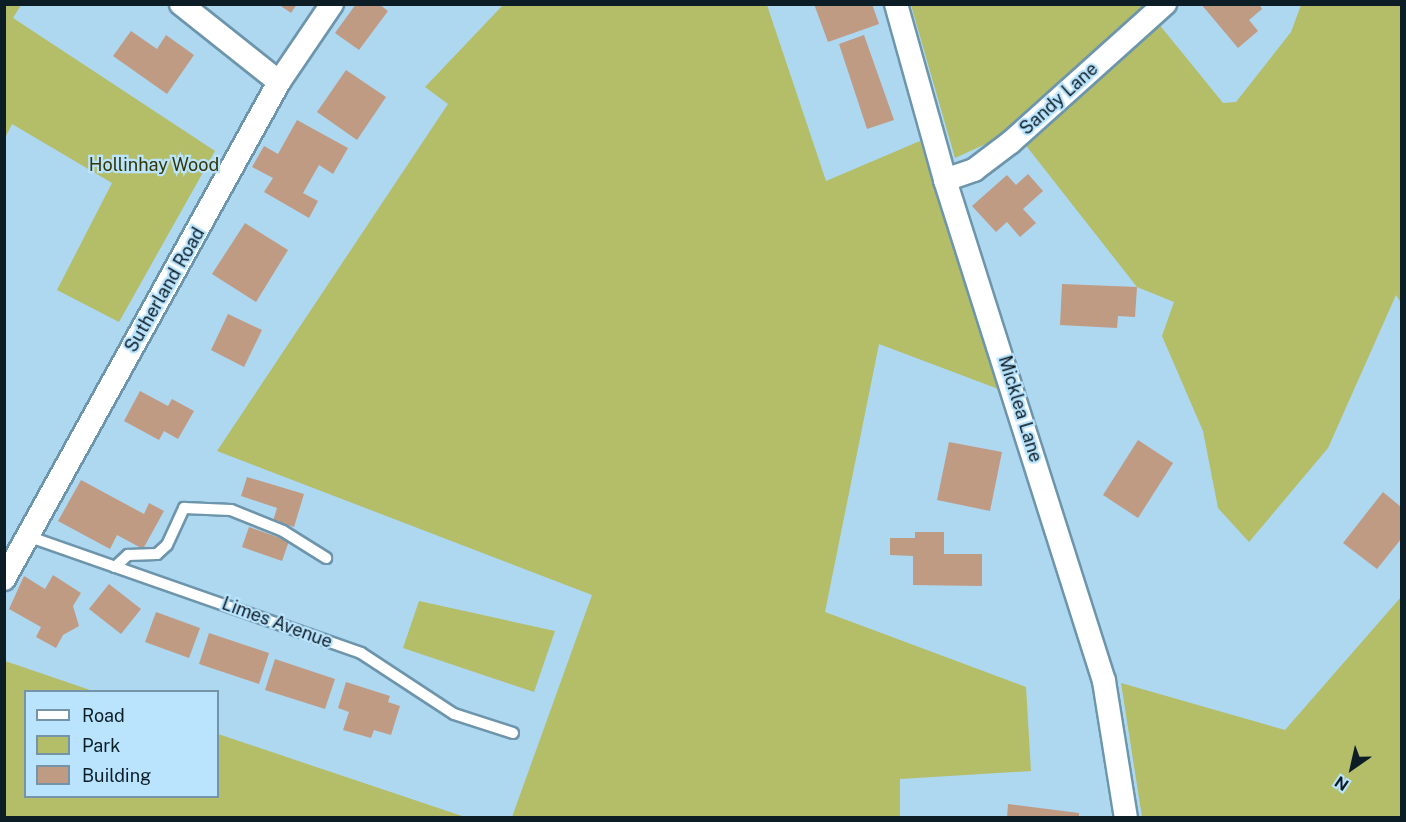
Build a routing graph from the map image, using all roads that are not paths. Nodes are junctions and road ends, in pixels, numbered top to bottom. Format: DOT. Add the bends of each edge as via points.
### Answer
graph roads {
  1 [pos="181,4"];
  2 [pos="332,4"];
  3 [pos="896,4"];
  4 [pos="1165,4"];
  5 [pos="279,82"];
  6 [pos="945,180"];
  7 [pos="30,537"];
  8 [pos="326,558"];
  9 [pos="115,567"];
  10 [pos="4,579"];
  11 [pos="513,733"];
  12 [pos="1126,818"];
  1 -- 5 [label="street"];
  2 -- 5 [label="street, Sutherland Road"];
  3 -- 6 [label="street, Micklea Lane"];
  4 -- 6 [label="street, Sandy Lane" via="1011,142 974,170"];
  5 -- 7 [label="street, Sutherland Road"];
  6 -- 12 [label="street, Micklea Lane" via="1104,681"];
  7 -- 9 [label="lane, Limes Avenue"];
  7 -- 10 [label="street, Sutherland Road"];
  8 -- 9 [label="lane" via="283,531 231,510 184,508 167,545 157,554 128,555"];
  9 -- 11 [label="lane, Limes Avenue" via="361,653 454,714"];
}
